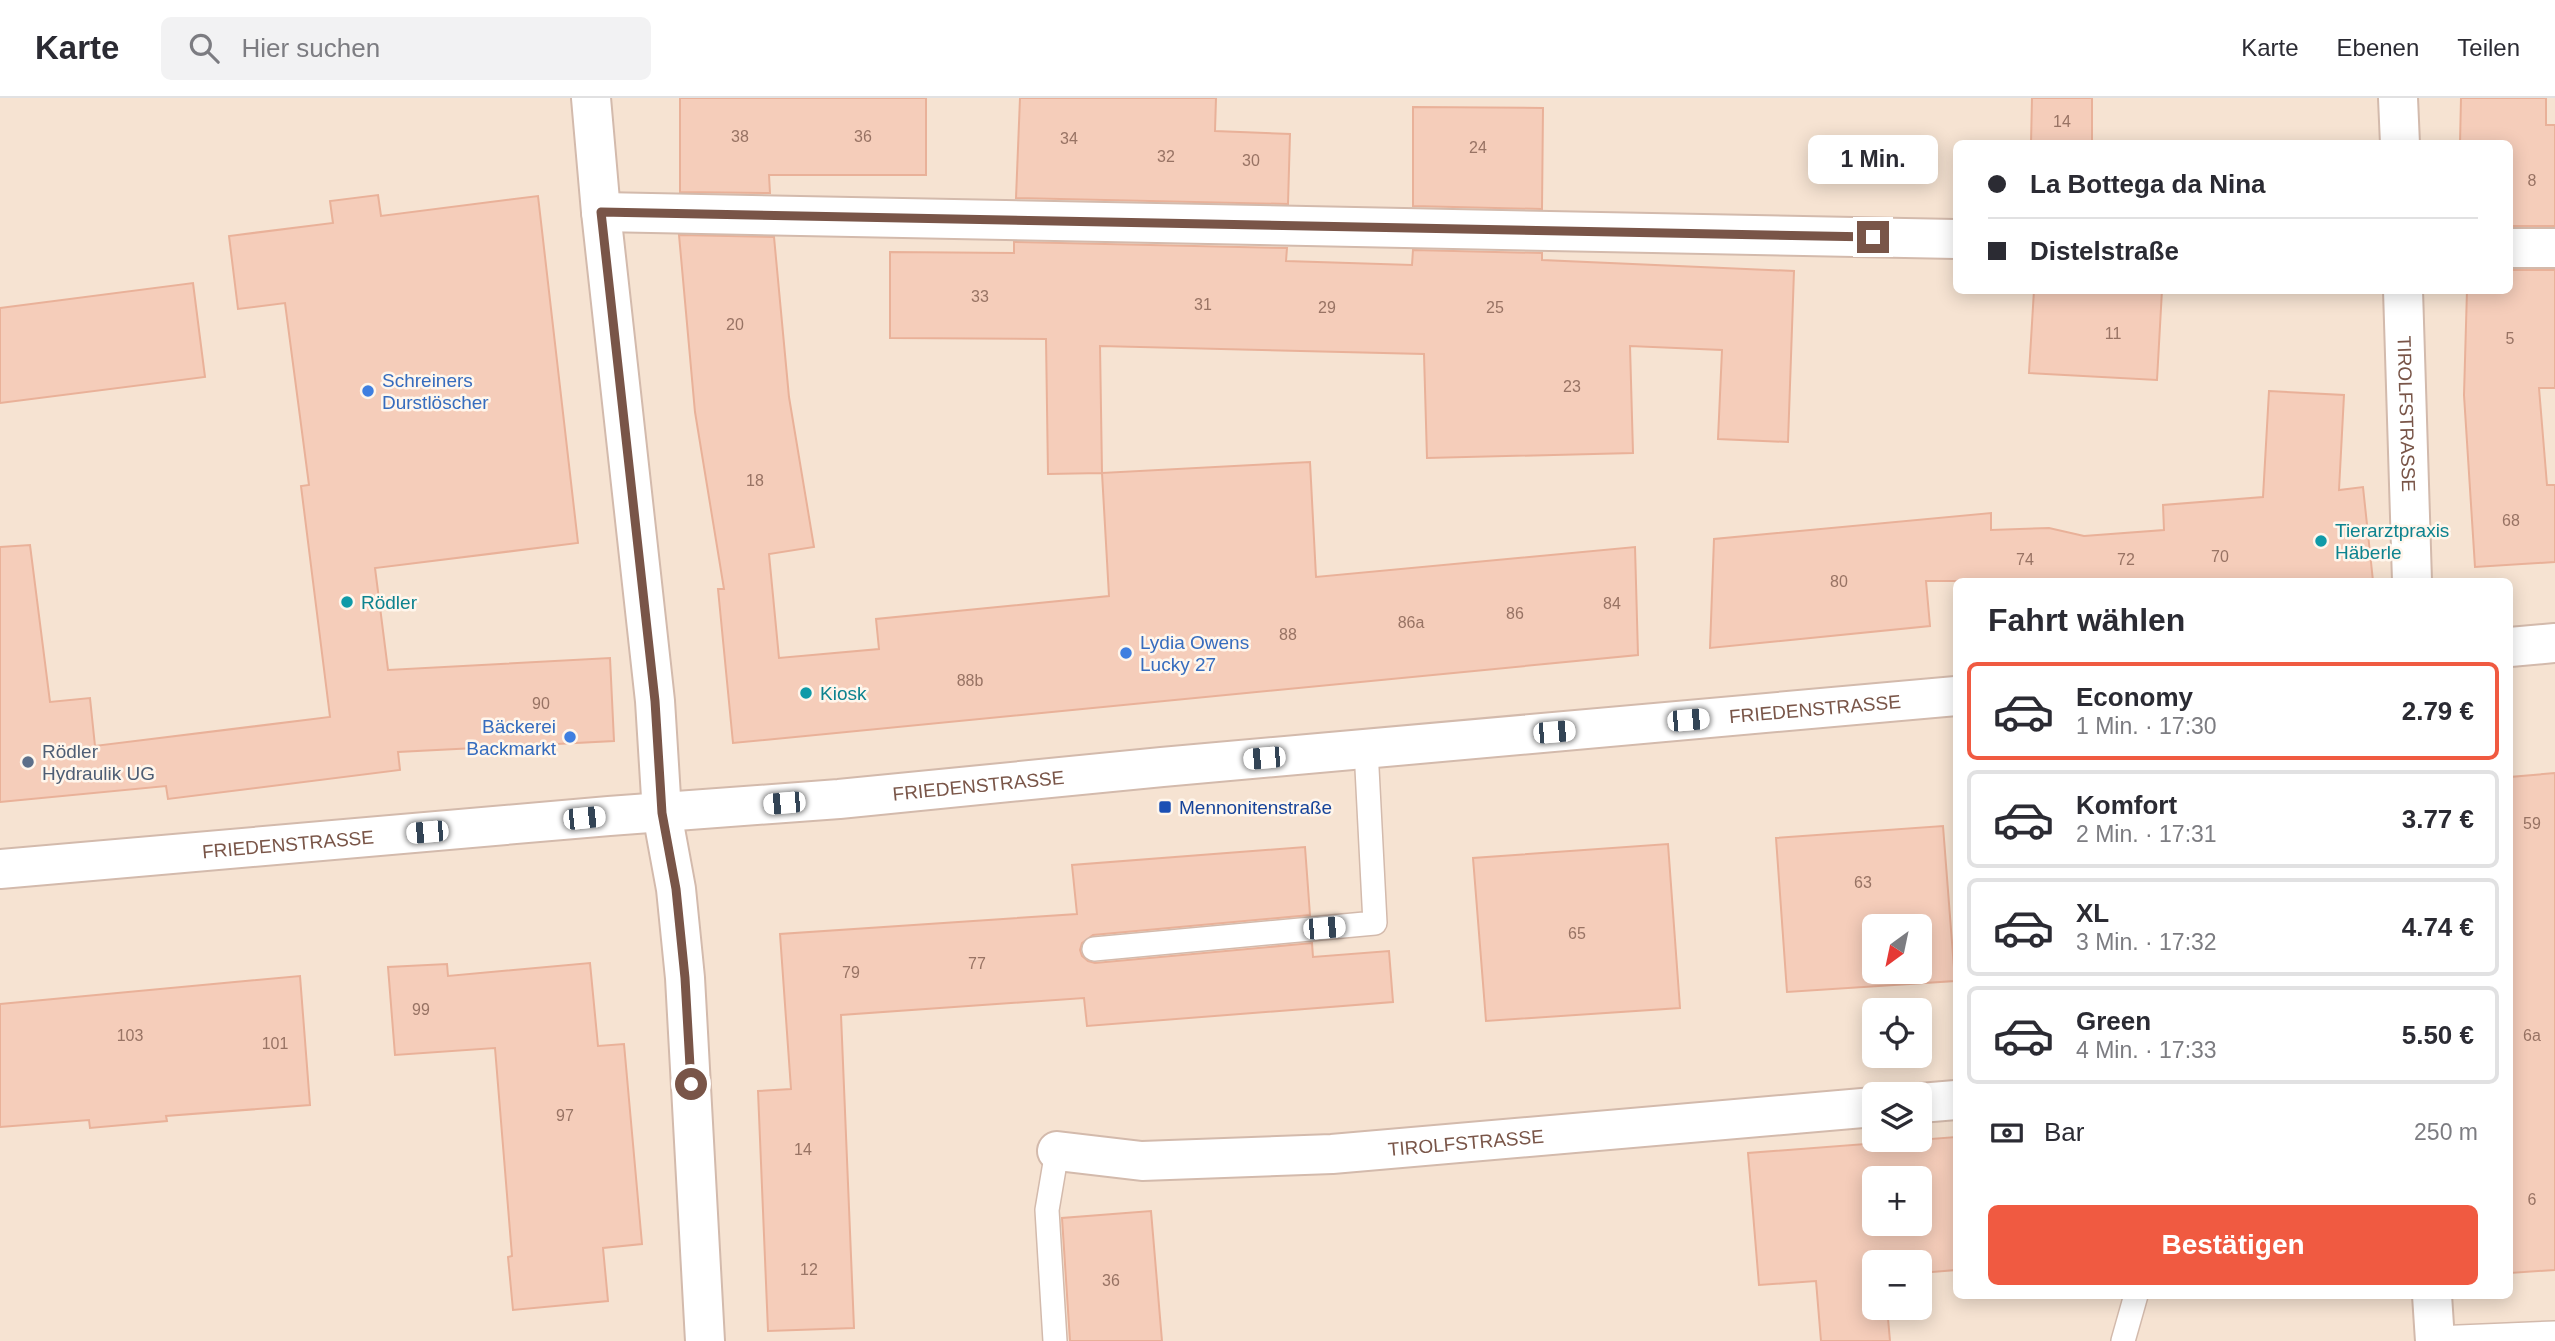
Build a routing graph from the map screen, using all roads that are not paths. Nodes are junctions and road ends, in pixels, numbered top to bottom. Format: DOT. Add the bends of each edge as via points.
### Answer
graph roads {
  1 [pos="591,98"];
  2 [pos="2398,98"];
  3 [pos="2400,140"];
  4 [pos="601,212"];
  5 [pos="1953,239"];
  6 [pos="2513,248"];
  7 [pos="2555,248"];
  8 [pos="2403,294"];
  9 [pos="2412,578"];
  10 [pos="2555,643"];
  11 [pos="2513,647"];
  12 [pos="1953,696"];
  13 [pos="1366,749"];
  14 [pos="662,813"];
  15 [pos="0,869"];
  16 [pos="1094,949"];
  17 [pos="1953,1100"];
  18 [pos="1932,1102"];
  19 [pos="1862,1108"];
  20 [pos="1056,1151"];
  21 [pos="2135,1299"];
  22 [pos="2432,1299"];
  23 [pos="2555,1333"];
  24 [pos="2435,1339"];
  25 [pos="705,1341"];
  26 [pos="1055,1341"];
  27 [pos="2123,1341"];
  1 -- 4 [label="street"];
  2 -- 3 [label="street"];
  4 -- 5 [label="street"];
  4 -- 14 [label="street" via="655,701"];
  6 -- 7 [label="street"];
  8 -- 9 [label="street, TIROLFSTRASSE"];
  10 -- 11 [label="street"];
  12 -- 13 [label="street, FRIEDENSTRASSE"];
  13 -- 14 [label="street, FRIEDENSTRASSE"];
  13 -- 16 [label="lane" via="1376,923"];
  14 -- 15 [label="street, FRIEDENSTRASSE"];
  14 -- 25 [label="street" via="685,978"];
  17 -- 18 [label="street"];
  19 -- 20 [label="street, TIROLFSTRASSE" via="1332,1154 1142,1161"];
  20 -- 26 [label="lane" via="1047,1210"];
  21 -- 27 [label="lane"];
  22 -- 24 [label="street"];
  23 -- 24 [label="lane"];
}
